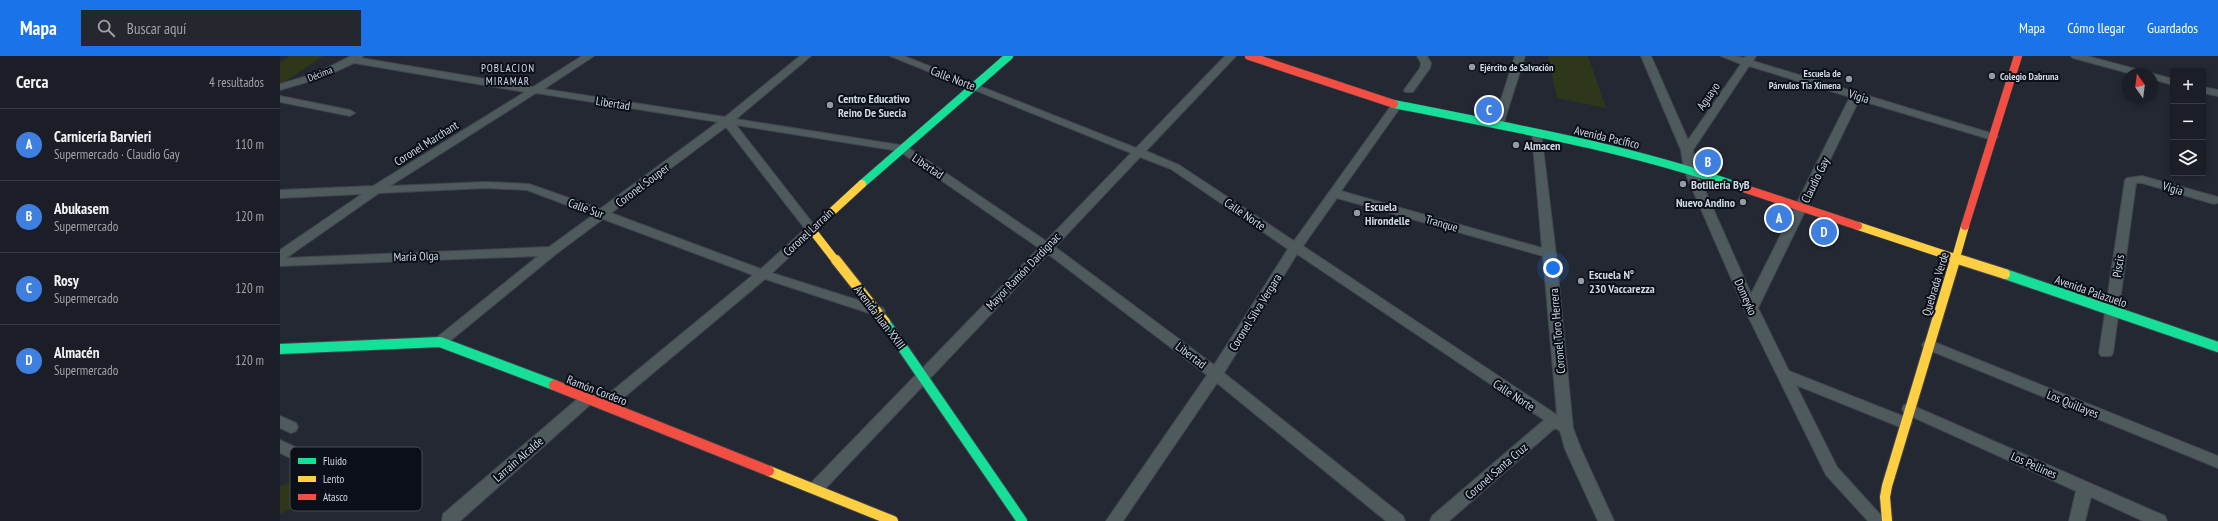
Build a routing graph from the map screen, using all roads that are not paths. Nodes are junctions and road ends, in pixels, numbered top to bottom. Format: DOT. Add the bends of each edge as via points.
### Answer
graph roads {
  1 [pos="589,56"];
  2 [pos="806,56"];
  3 [pos="895,56"];
  4 [pos="1009,56"];
  5 [pos="1231,56"];
  6 [pos="1249,56"];
  7 [pos="1422,56"];
  8 [pos="1520,56"];
  9 [pos="1646,56"];
  10 [pos="1726,56"];
  11 [pos="2018,56"];
  12 [pos="2076,56"];
  13 [pos="355,58"];
  14 [pos="1750,59"];
  15 [pos="2122,68"];
  16 [pos="2158,78"];
  17 [pos="2170,81"];
  18 [pos="974,86"];
  19 [pos="280,87"];
  20 [pos="534,90"];
  21 [pos="1409,90"];
  22 [pos="2206,91"];
  23 [pos="2218,93"];
  24 [pos="1856,95"];
  25 [pos="280,99"];
  26 [pos="1397,105"];
  27 [pos="350,113"];
  28 [pos="727,121"];
  29 [pos="1498,125"];
  30 [pos="1536,134"];
  31 [pos="1993,137"];
  32 [pos="902,148"];
  33 [pos="1686,150"];
  34 [pos="1139,152"];
  35 [pos="1690,170"];
  36 [pos="2131,180"];
  37 [pos="377,189"];
  38 [pos="1334,193"];
  39 [pos="280,194"];
  40 [pos="2214,200"];
  41 [pos="1801,208"];
  42 [pos="603,214"];
  43 [pos="812,230"];
  44 [pos="1046,247"];
  45 [pos="1295,248"];
  46 [pos="552,251"];
  47 [pos="1550,254"];
  48 [pos="280,256"];
  49 [pos="1956,257"];
  50 [pos="280,262"];
  51 [pos="763,274"];
  52 [pos="1751,308"];
  53 [pos="878,311"];
  54 [pos="2111,311"];
  55 [pos="440,342"];
  56 [pos="1929,345"];
  57 [pos="2218,347"];
  58 [pos="280,349"];
  59 [pos="2106,353"];
  60 [pos="1216,374"];
  61 [pos="1783,374"];
  62 [pos="923,376"];
  63 [pos="587,399"];
  64 [pos="605,405"];
  65 [pos="1907,416"];
  66 [pos="1560,424"];
  67 [pos="280,446"];
  68 [pos="290,451"];
  69 [pos="2218,462"];
  70 [pos="816,488"];
  71 [pos="2085,488"];
  72 [pos="451,520"];
  73 [pos="893,521"];
  74 [pos="1022,521"];
  75 [pos="1114,521"];
  76 [pos="1397,521"];
  77 [pos="1438,521"];
  78 [pos="1606,521"];
  79 [pos="1878,521"];
  80 [pos="1887,521"];
  81 [pos="2077,521"];
  82 [pos="2159,521"];
  1 -- 20 [label="street, Coronel Marchant"];
  2 -- 28 [label="street, Coronel Souper"];
  3 -- 18 [label="street, Calle Norte"];
  4 -- 18 [label="street, Coronel Larraín"];
  5 -- 34 [label="street, Mayor Ramón Dardignac"];
  6 -- 26 [label="street, Avenida Pacífico"];
  7 -- 21 [label="street" via="1426,63 1425,68"];
  8 -- 29 [label="street"];
  9 -- 33 [label="street, Domeyko"];
  10 -- 14 [label="street, Vigia"];
  11 -- 31 [label="street, Quebrada Verde"];
  12 -- 15 [label="street"];
  13 -- 19 [label="street, Décima" via="313,78"];
  13 -- 20 [label="street, Libertad"];
  14 -- 24 [label="street, Vigia"];
  14 -- 33 [label="street, Aguayo"];
  16 -- 17 [label="street"];
  18 -- 32 [label="street, Coronel Larraín"];
  18 -- 34 [label="street, Calle Norte"];
  20 -- 28 [label="street, Libertad"];
  20 -- 37 [label="street, Coronel Marchant"];
  22 -- 23 [label="street"];
  24 -- 31 [label="street, Vigia"];
  24 -- 41 [label="street, Claudio Gay"];
  25 -- 27 [label="street"];
  26 -- 29 [label="street, Avenida Pacífico"];
  26 -- 38 [label="street, Coronel Silva Vergara"];
  28 -- 32 [label="street, Libertad"];
  28 -- 42 [label="street, Coronel Souper"];
  28 -- 43 [label="street, Avenida Juan XXIII"];
  29 -- 30 [label="street, Avenida Pacífico"];
  30 -- 35 [label="street, Avenida Pacífico"];
  30 -- 47 [label="street, Coronel Toro Herrera"];
  31 -- 49 [label="street, Quebrada Verde"];
  32 -- 43 [label="street, Coronel Larraín"];
  32 -- 44 [label="street, Libertad"];
  33 -- 35 [label="street, Domeyko"];
  34 -- 44 [label="street, Mayor Ramón Dardignac"];
  34 -- 45 [label="street, Calle Norte" via="1175,167"];
  35 -- 41 [label="street, Avenida Pacífico"];
  35 -- 52 [label="street, Domeyko"];
  36 -- 40 [label="street, Vigia" via="2142,179"];
  36 -- 54 [label="street, Piscis"];
  37 -- 39 [label="street, Calle Sur"];
  37 -- 42 [label="street, Calle Sur" via="510,185 529,187"];
  37 -- 48 [label="street, Coronel Marchant"];
  38 -- 45 [label="street, Coronel Silva Vergara"];
  38 -- 47 [label="street, Tranque"];
  41 -- 49 [label="street, Avenida Pacífico"];
  41 -- 52 [label="street, Claudio Gay"];
  42 -- 46 [label="street, Coronel Souper"];
  42 -- 51 [label="street, Calle Sur"];
  43 -- 51 [label="street, Coronel Larraín"];
  43 -- 53 [label="street, Avenida Juan XXIII"];
  44 -- 60 [label="street, Libertad"];
  44 -- 62 [label="street, Mayor Ramón Dardignac"];
  45 -- 60 [label="street, Coronel Silva Vergara"];
  45 -- 66 [label="street, Calle Norte"];
  46 -- 50 [label="street, María Olga"];
  46 -- 55 [label="street, Coronel Souper"];
  47 -- 66 [label="street, Coronel Toro Herrera"];
  49 -- 54 [label="street, Avenida Palazuelo"];
  49 -- 56 [label="street, Quebrada Verde"];
  51 -- 53 [label="street, Calle Sur"];
  51 -- 64 [label="street, Coronel Larraín"];
  52 -- 61 [label="street, Domeyko"];
  53 -- 62 [label="street, Avenida Juan XXIII"];
  54 -- 57 [label="street, Avenida Palazuelo"];
  54 -- 59 [label="street, Piscis"];
  55 -- 58 [label="street, Ramón Cordero"];
  55 -- 63 [label="street, Ramón Cordero"];
  56 -- 65 [label="street, Quebrada Verde"];
  56 -- 69 [label="street, Los Quillayes"];
  60 -- 75 [label="street, Coronel Silva Vergara"];
  60 -- 76 [label="street, Libertad"];
  61 -- 65 [label="street, Los Pellines"];
  61 -- 79 [label="street, Domeyko" via="1831,471"];
  62 -- 70 [label="street, Mayor Ramón Dardignac"];
  62 -- 74 [label="street, Avenida Juan XXIII"];
  63 -- 64 [label="street, Ramón Cordero"];
  63 -- 72 [label="street, Larrain Alcalde"];
  64 -- 70 [label="street, Ramón Cordero"];
  65 -- 71 [label="street, Los Pellines"];
  65 -- 80 [label="street, Quebrada Verde" via="1887,486"];
  66 -- 77 [label="street, Coronel Santa Cruz"];
  66 -- 78 [label="street, Coronel Toro Herrera"];
  67 -- 68 [label="street"];
  70 -- 73 [label="street, Ramón Cordero"];
  71 -- 81 [label="street"];
  71 -- 82 [label="street, Los Pellines"];
}
